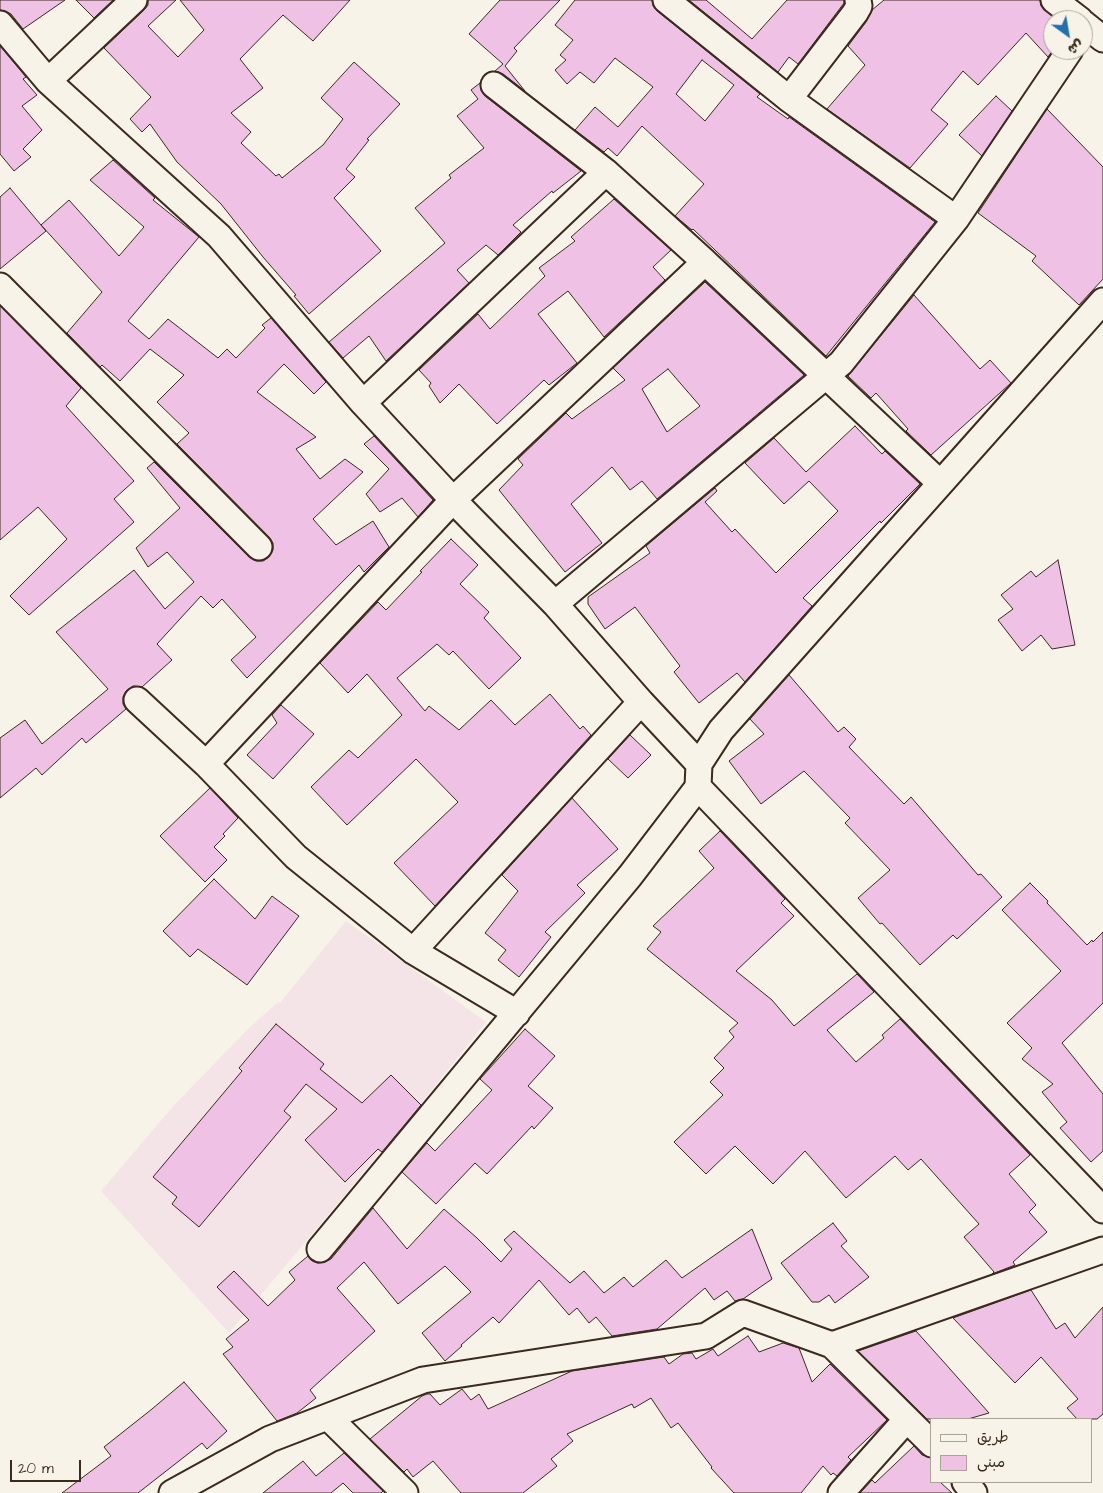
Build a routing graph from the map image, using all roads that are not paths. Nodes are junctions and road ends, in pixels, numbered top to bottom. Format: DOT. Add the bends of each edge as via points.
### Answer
graph roads {
  1 [pos="666,0"];
  2 [pos="858,0"];
  3 [pos="1054,0"];
  4 [pos="128,2"];
  5 [pos="1066,10"];
  6 [pos="0,24"];
  7 [pos="1063,60"];
  8 [pos="48,81"];
  9 [pos="494,85"];
  10 [pos="789,99"];
  11 [pos="606,172"];
  12 [pos="956,219"];
  13 [pos="705,262"];
  14 [pos="0,286"];
  15 [pos="1103,301"];
  16 [pos="826,375"];
  17 [pos="364,403"];
  18 [pos="940,483"];
  19 [pos="453,500"];
  20 [pos="259,547"];
  21 [pos="554,604"];
  22 [pos="137,700"];
  23 [pos="641,702"];
  24 [pos="206,764"];
  25 [pos="698,775"];
  26 [pos="413,952"];
  27 [pos="516,1013"];
  28 [pos="1103,1210"];
  29 [pos="320,1249"];
  30 [pos="1103,1250"];
  31 [pos="832,1345"];
  32 [pos="328,1417"];
  33 [pos="907,1419"];
  34 [pos="930,1442"];
  35 [pos="966,1483"];
  36 [pos="172,1493"];
  37 [pos="404,1493"];
  38 [pos="841,1493"];
  39 [pos="974,1493"];
  1 -- 10 [label="street"];
  2 -- 10 [label="street" via="855,13"];
  3 -- 5 [label="street"];
  4 -- 8 [label="street"];
  6 -- 8 [label="street"];
  7 -- 12 [label="street"];
  8 -- 17 [label="street" via="218,236"];
  9 -- 11 [label="street"];
  10 -- 12 [label="street"];
  11 -- 13 [label="street"];
  11 -- 17 [label="street"];
  12 -- 16 [label="street" via="841,363"];
  13 -- 16 [label="street"];
  13 -- 19 [label="street"];
  14 -- 20 [label="street"];
  15 -- 18 [label="street"];
  16 -- 18 [label="street"];
  16 -- 21 [label="street"];
  17 -- 19 [label="street"];
  18 -- 25 [label="street" via="721,730"];
  19 -- 21 [label="street"];
  19 -- 24 [label="street"];
  21 -- 23 [label="street"];
  22 -- 24 [label="street"];
  23 -- 25 [label="street"];
  23 -- 26 [label="street"];
  24 -- 26 [label="street" via="296,857"];
  25 -- 27 [label="street" via="630,876"];
  25 -- 28 [label="street"];
  26 -- 27 [label="street"];
  27 -- 29 [label="street"];
  30 -- 31 [label="street"];
  31 -- 32 [label="street" via="743,1313 706,1336 423,1380"];
  31 -- 33 [label="street"];
  32 -- 36 [label="street" via="270,1439"];
  32 -- 37 [label="street"];
  33 -- 34 [label="street"];
  33 -- 38 [label="street"];
  35 -- 39 [label="street"];
}
